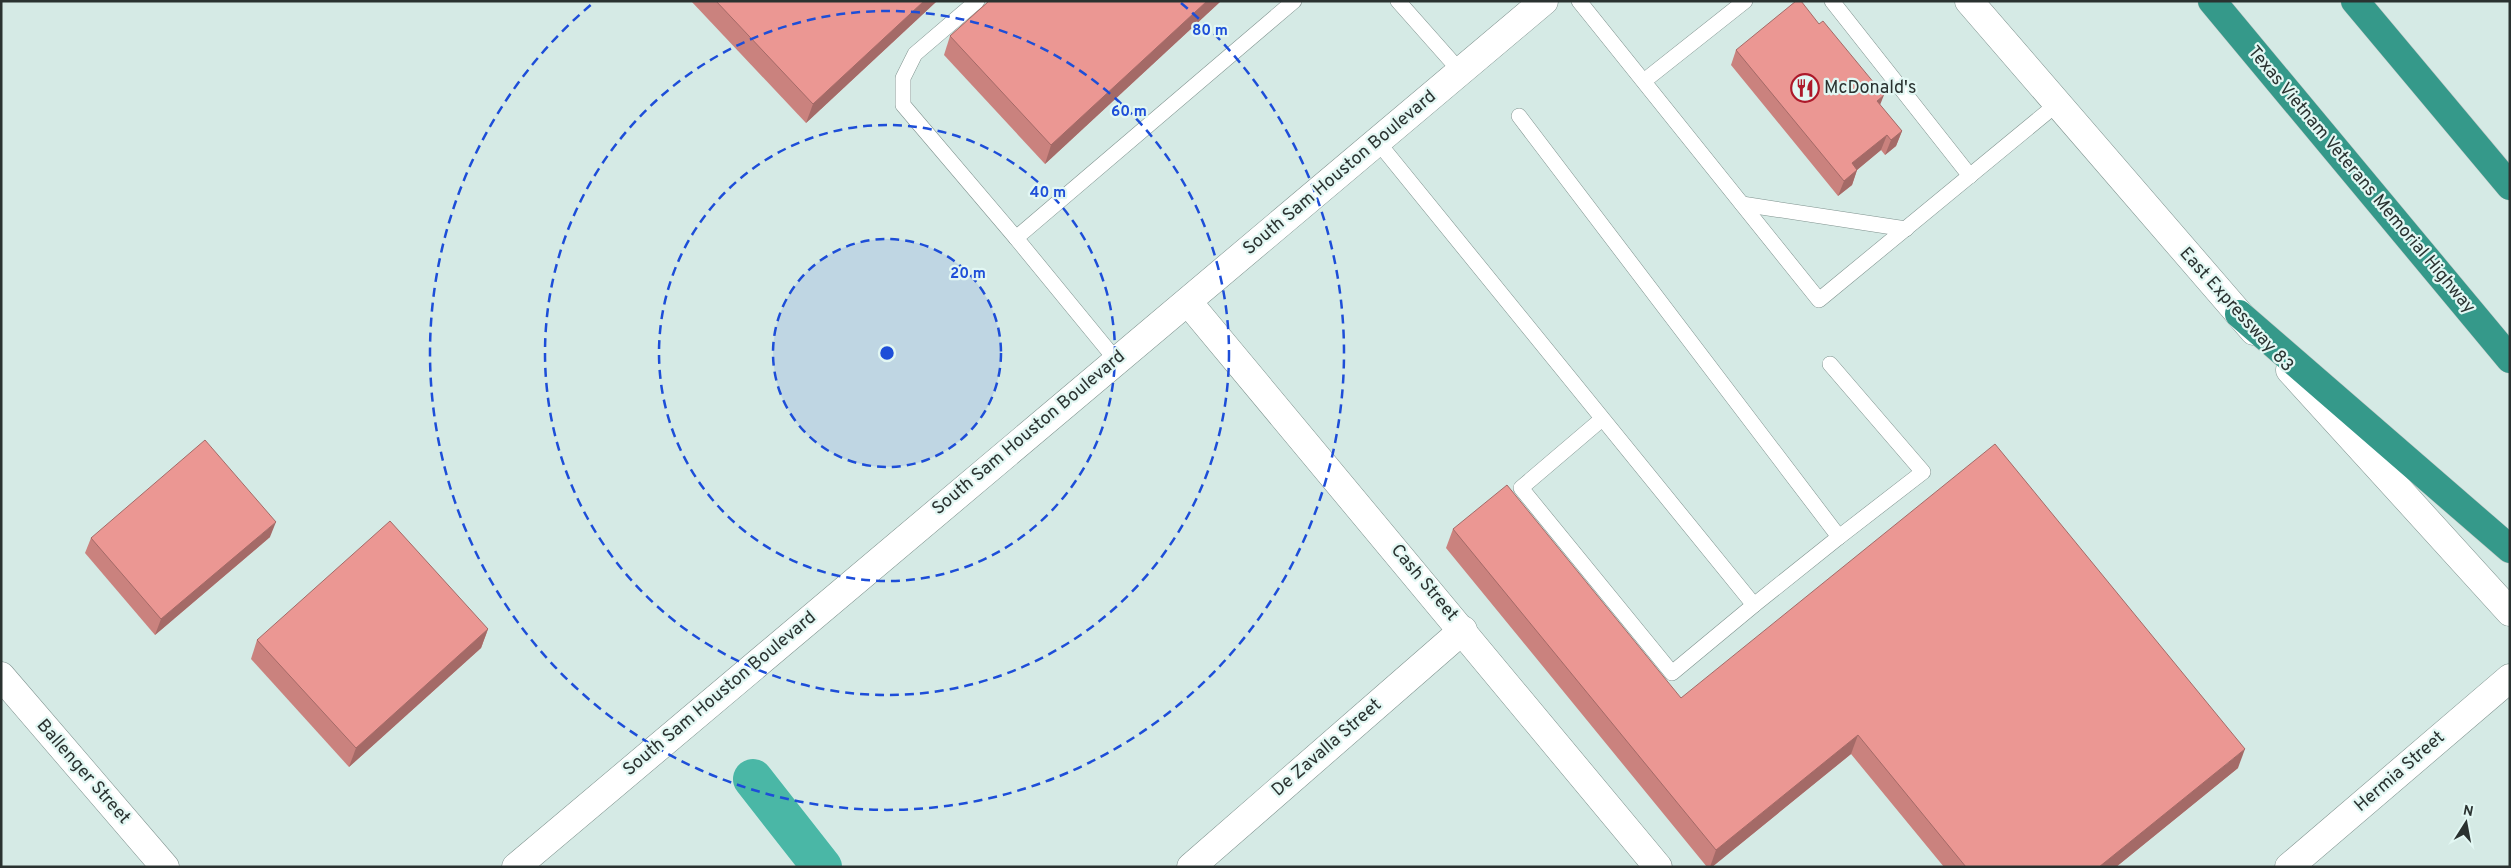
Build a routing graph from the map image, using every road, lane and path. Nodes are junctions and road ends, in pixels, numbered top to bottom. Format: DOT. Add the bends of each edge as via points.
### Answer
graph roads {
  1 [pos="977,1"];
  2 [pos="1294,1"];
  3 [pos="1398,1"];
  4 [pos="1544,1"];
  5 [pos="1579,1"];
  6 [pos="1745,1"];
  7 [pos="1832,1"];
  8 [pos="1969,1"];
  9 [pos="2212,1"];
  10 [pos="2355,1"];
  11 [pos="1460,71"];
  12 [pos="1644,81"];
  13 [pos="2057,104"];
  14 [pos="1519,116"];
  15 [pos="1377,141"];
  16 [pos="1970,176"];
  17 [pos="2510,186"];
  18 [pos="1742,204"];
  19 [pos="1906,229"];
  20 [pos="1016,238"];
  21 [pos="1188,302"];
  22 [pos="2239,314"];
  23 [pos="2510,359"];
  24 [pos="1116,360"];
  25 [pos="1830,364"];
  26 [pos="1602,418"];
  27 [pos="1839,537"];
  28 [pos="2510,548"];
  29 [pos="1754,605"];
  30 [pos="2510,612"];
  31 [pos="1463,630"];
  32 [pos="1,676"];
  33 [pos="2510,678"];
  34 [pos="165,867"];
  35 [pos="516,867"];
  36 [pos="1190,867"];
  37 [pos="1658,867"];
  38 [pos="2289,867"];
  1 -- 20 [label="lane" via="915,54 903,78 903,105"];
  2 -- 20 [label="lane"];
  3 -- 11 [label="lane"];
  4 -- 11 [label="main road, South Sam Houston Boulevard"];
  5 -- 12 [label="lane"];
  6 -- 12 [label="lane"];
  7 -- 16 [label="lane"];
  8 -- 13 [label="main road, East Expressway 83"];
  9 -- 23 [label="highway, Texas Vietnam Veterans Memorial Highway"];
  10 -- 17 [label="highway"];
  11 -- 15 [label="main road, South Sam Houston Boulevard"];
  12 -- 18 [label="lane"];
  13 -- 16 [label="lane"];
  13 -- 22 [label="main road, East Expressway 83"];
  14 -- 27 [label="lane"];
  15 -- 21 [label="main road, South Sam Houston Boulevard"];
  15 -- 26 [label="lane"];
  16 -- 19 [label="lane"];
  18 -- 19 [label="lane"];
  18 -- 19 [label="lane" via="1819,300"];
  20 -- 24 [label="lane"];
  21 -- 24 [label="main road, South Sam Houston Boulevard"];
  21 -- 31 [label="main road, Cash Street"];
  22 -- 28 [label="highway"];
  22 -- 30 [label="main road, East Expressway 83"];
  24 -- 35 [label="main road, South Sam Houston Boulevard"];
  25 -- 27 [label="lane" via="1923,472"];
  26 -- 29 [label="lane"];
  26 -- 29 [label="lane" via="1521,488 1533,504 1672,673"];
  27 -- 29 [label="lane"];
  31 -- 36 [label="main road, De Zavalla Street"];
  31 -- 37 [label="main road, Cash Street"];
  32 -- 34 [label="main road, Ballenger Street"];
  33 -- 38 [label="main road, Hermia Street"];
}
